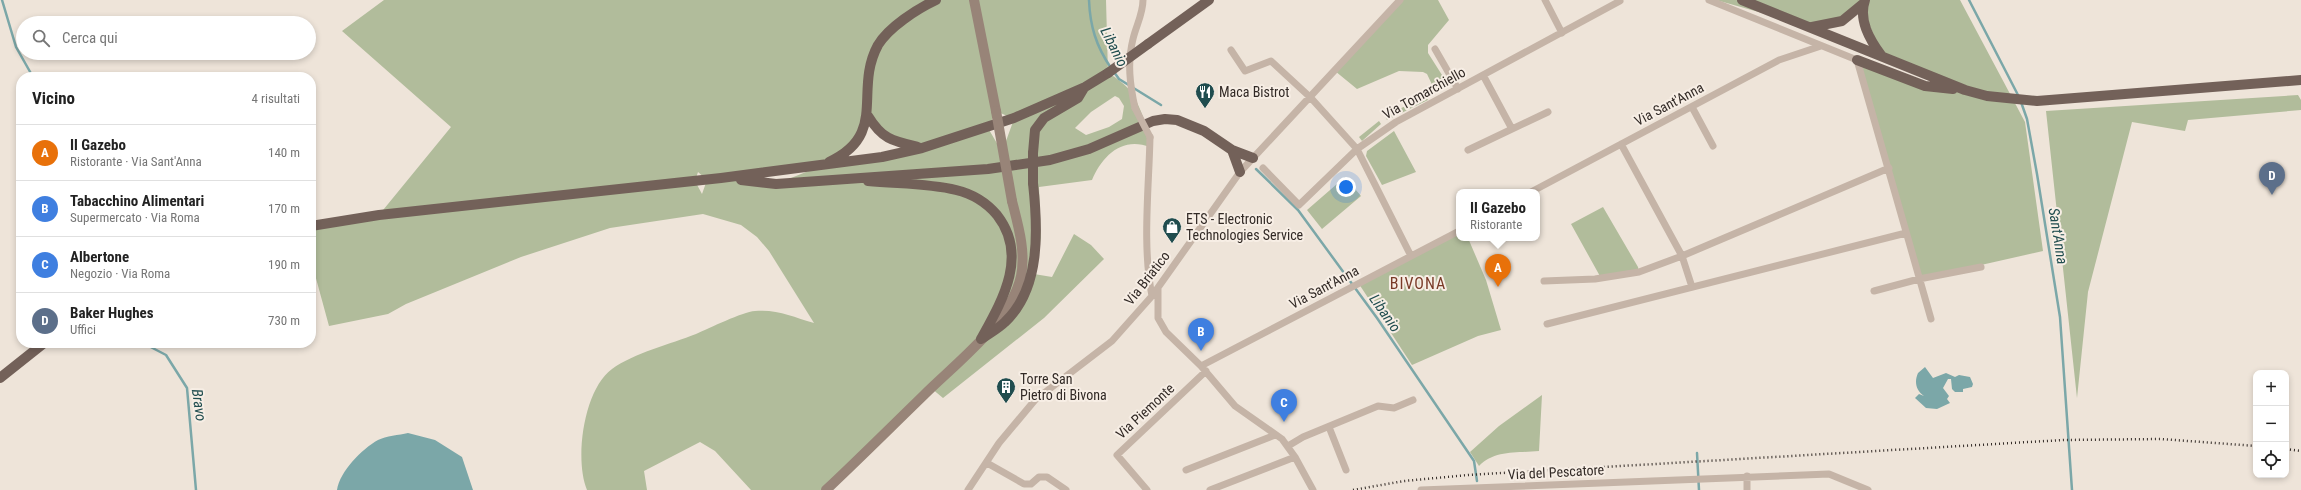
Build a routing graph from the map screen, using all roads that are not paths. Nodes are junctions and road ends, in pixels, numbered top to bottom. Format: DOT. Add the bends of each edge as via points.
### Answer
graph roads {
  1 [pos="936,0"];
  2 [pos="974,0"];
  3 [pos="1143,0"];
  4 [pos="1209,0"];
  5 [pos="1400,0"];
  6 [pos="1545,0"];
  7 [pos="1709,0"];
  8 [pos="1742,0"];
  9 [pos="1620,1"];
  10 [pos="1864,2"];
  11 [pos="1812,27"];
  12 [pos="1562,33"];
  13 [pos="1821,46"];
  14 [pos="1435,48"];
  15 [pos="1231,50"];
  16 [pos="1883,57"];
  17 [pos="1857,60"];
  18 [pos="1483,75"];
  19 [pos="2301,80"];
  20 [pos="1085,87"];
  21 [pos="1458,88"];
  22 [pos="1965,90"];
  23 [pos="1311,98"];
  24 [pos="1692,107"];
  25 [pos="1548,112"];
  26 [pos="868,116"];
  27 [pos="1512,129"];
  28 [pos="1621,144"];
  29 [pos="1713,146"];
  30 [pos="922,148"];
  31 [pos="1232,150"];
  32 [pos="1357,150"];
  33 [pos="1468,150"];
  34 [pos="1253,158"];
  35 [pos="818,167"];
  36 [pos="1263,168"];
  37 [pos="1889,168"];
  38 [pos="1240,172"];
  39 [pos="721,178"];
  40 [pos="842,178"];
  41 [pos="1538,189"];
  42 [pos="316,225"];
  43 [pos="1456,233"];
  44 [pos="1906,233"];
  45 [pos="1410,256"];
  46 [pos="1682,256"];
  47 [pos="1981,267"];
  48 [pos="1920,279"];
  49 [pos="1544,281"];
  50 [pos="1692,287"];
  51 [pos="1158,289"];
  52 [pos="1874,291"];
  53 [pos="1152,296"];
  54 [pos="1931,319"];
  55 [pos="1546,324"];
  56 [pos="981,339"];
  57 [pos="38,348"];
  58 [pos="1204,369"];
  59 [pos="0,378"];
  60 [pos="1413,400"];
  61 [pos="1329,427"];
  62 [pos="1275,435"];
  63 [pos="1288,446"];
  64 [pos="1295,458"];
  65 [pos="987,463"];
  66 [pos="1186,470"];
  67 [pos="1346,470"];
  68 [pos="1747,476"];
  69 [pos="1477,489"];
  70 [pos="826,490"];
  71 [pos="968,490"];
  72 [pos="1066,490"];
  73 [pos="1147,490"];
  74 [pos="1210,490"];
  75 [pos="1313,490"];
  76 [pos="1421,490"];
  77 [pos="1747,490"];
  78 [pos="1868,490"];
  1 -- 26 [label="main road" via="900,23 879,44 871,63 867,88"];
  2 -- 56 [label="street, bridge" via="1020,233 1022,260 1020,276 1008,306"];
  3 -- 53 [label="street, bridge" via="1143,10 1132,40 1129,80 1135,108 1150,137 1149,280"];
  4 -- 20 [label="main road, bridge"];
  5 -- 23 [label="street, Via Briatico"];
  6 -- 12 [label="street"];
  7 -- 13 [label="street"];
  8 -- 11 [label="main road"];
  9 -- 12 [label="street, Via Tomarchiello"];
  10 -- 11 [label="main road" via="1842,21"];
  10 -- 16 [label="main road" via="1865,25 1870,41"];
  11 -- 16 [label="main road"];
  12 -- 18 [label="street, Via Tomarchiello"];
  13 -- 17 [label="street"];
  13 -- 24 [label="street, Via Sant'Anna" via="1779,60"];
  14 -- 21 [label="street"];
  15 -- 23 [label="street" via="1245,71 1271,61"];
  16 -- 22 [label="main road"];
  17 -- 22 [label="main road" via="1925,86"];
  17 -- 37 [label="street"];
  18 -- 21 [label="street, Via Tomarchiello"];
  18 -- 27 [label="street"];
  19 -- 22 [label="main road" via="2029,100 1987,96"];
  20 -- 30 [label="main road" via="1014,118"];
  20 -- 56 [label="main road, bridge" via="1078,98 1044,118 1035,130 1033,183 1036,236 1027,289 1005,322"];
  21 -- 32 [label="street, Via Tomarchiello" via="1396,122"];
  23 -- 32 [label="street"];
  23 -- 34 [label="street, Via Briatico"];
  24 -- 28 [label="street, Via Sant'Anna"];
  24 -- 29 [label="street"];
  25 -- 27 [label="street"];
  26 -- 30 [label="main road" via="884,137 894,142"];
  26 -- 35 [label="main road" via="855,145 844,155"];
  27 -- 33 [label="street"];
  28 -- 41 [label="street, Via Sant'Anna"];
  28 -- 46 [label="street"];
  30 -- 35 [label="main road"];
  31 -- 34 [label="main road"];
  31 -- 38 [label="main road"];
  31 -- 40 [label="main road" via="1204,132 1177,120 1165,119 1153,121 1089,149 1050,160 988,169"];
  32 -- 36 [label="street, Via Tomarchiello" via="1299,204"];
  32 -- 45 [label="street"];
  34 -- 38 [label="street, Via Briatico"];
  35 -- 39 [label="main road"];
  37 -- 44 [label="street"];
  37 -- 46 [label="street"];
  38 -- 51 [label="street, Via Briatico"];
  39 -- 40 [label="main road" via="776,184"];
  39 -- 42 [label="main road" via="379,215"];
  40 -- 56 [label="main road" via="956,190 986,203 1002,222 1008,237 1012,263 1006,292"];
  43 -- 45 [label="street, Via Sant'Anna"];
  44 -- 48 [label="street"];
  44 -- 50 [label="street"];
  45 -- 58 [label="street, Via Sant'Anna"];
  46 -- 49 [label="street" via="1640,272 1595,279"];
  46 -- 50 [label="street"];
  47 -- 48 [label="street"];
  48 -- 52 [label="street"];
  48 -- 54 [label="street"];
  50 -- 55 [label="street"];
  51 -- 53 [label="street, Via Briatico"];
  51 -- 58 [label="street" via="1158,318 1166,332"];
  53 -- 65 [label="street, Via Briatico" via="1112,341 1035,400 999,443"];
  56 -- 70 [label="street"];
  57 -- 59 [label="main road"];
  58 -- 62 [label="street" via="1235,406"];
  58 -- 73 [label="street, Via Piemonte" via="1117,455"];
  60 -- 61 [label="street" via="1394,408 1378,406"];
  61 -- 63 [label="street"];
  61 -- 67 [label="street"];
  62 -- 63 [label="street"];
  62 -- 66 [label="street"];
  63 -- 64 [label="street"];
  64 -- 74 [label="street"];
  64 -- 75 [label="street"];
  65 -- 71 [label="street, Via Briatico"];
  65 -- 72 [label="street" via="1024,484 1031,484 1039,477 1047,477"];
  68 -- 69 [label="street, Via del Pescatore"];
  68 -- 77 [label="street"];
  68 -- 78 [label="street, Via del Pescatore" via="1829,474"];
  69 -- 76 [label="street, Via del Pescatore"];
}
